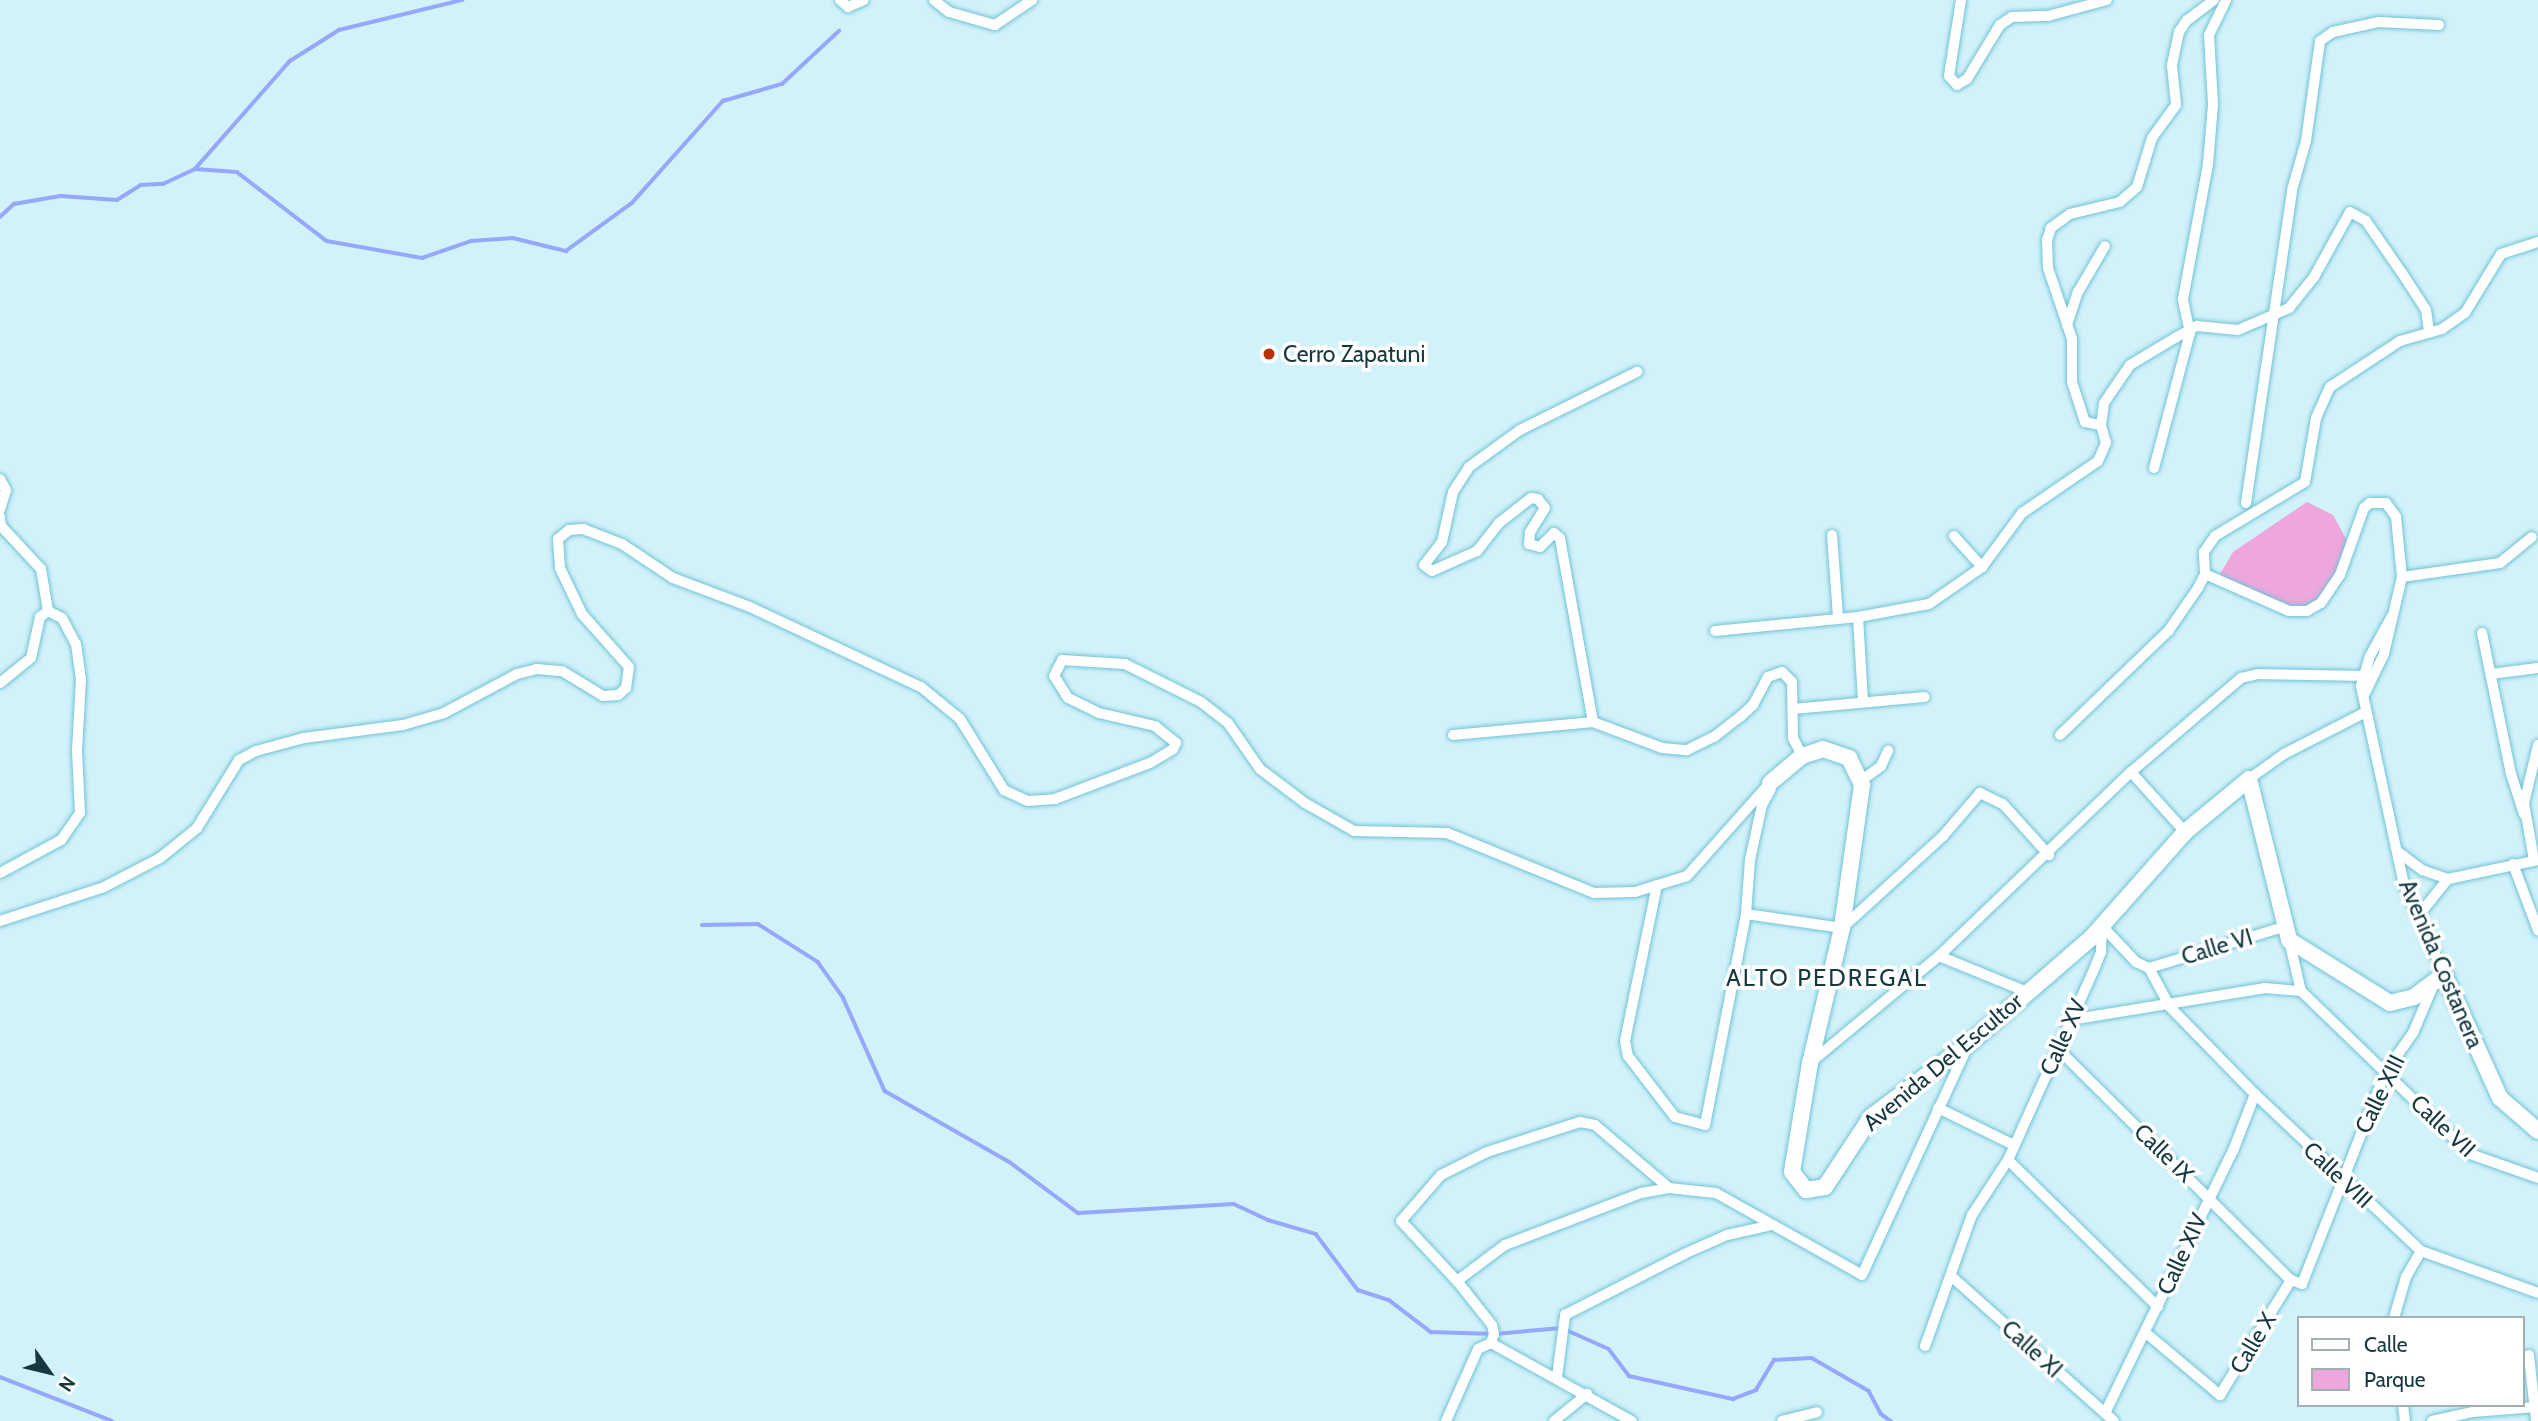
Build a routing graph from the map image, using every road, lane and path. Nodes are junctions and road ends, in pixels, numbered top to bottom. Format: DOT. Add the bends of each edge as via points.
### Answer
graph roads {
  1 [pos="840,0"];
  2 [pos="864,0"];
  3 [pos="934,0"];
  4 [pos="1032,0"];
  5 [pos="1961,0"];
  6 [pos="2107,0"];
  7 [pos="2214,0"];
  8 [pos="2226,0"];
  9 [pos="2439,25"];
  10 [pos="2538,242"];
  11 [pos="2105,246"];
  12 [pos="2276,311"];
  13 [pos="2067,326"];
  14 [pos="2429,332"];
  15 [pos="2190,333"];
  16 [pos="1637,372"];
  17 [pos="2101,425"];
  18 [pos="2154,468"];
  19 [pos="0,479"];
  20 [pos="2246,503"];
  21 [pos="0,510"];
  22 [pos="0,517"];
  23 [pos="1832,535"];
  24 [pos="1954,536"];
  25 [pos="2532,537"];
  26 [pos="1982,567"];
  27 [pos="2205,574"];
  28 [pos="2402,577"];
  29 [pos="48,611"];
  30 [pos="1838,616"];
  31 [pos="2392,616"];
  32 [pos="1858,617"];
  33 [pos="1715,631"];
  34 [pos="2482,633"];
  35 [pos="2538,668"];
  36 [pos="2491,674"];
  37 [pos="2363,676"];
  38 [pos="0,683"];
  39 [pos="2364,695"];
  40 [pos="1924,697"];
  41 [pos="1863,700"];
  42 [pos="1793,709"];
  43 [pos="2367,712"];
  44 [pos="1593,722"];
  45 [pos="1453,735"];
  46 [pos="2060,735"];
  47 [pos="2538,745"];
  48 [pos="1888,751"];
  49 [pos="1802,756"];
  50 [pos="2131,772"];
  51 [pos="1775,779"];
  52 [pos="2249,779"];
  53 [pos="1862,780"];
  54 [pos="2524,814"];
  55 [pos="2185,832"];
  56 [pos="2396,850"];
  57 [pos="2049,855"];
  58 [pos="2536,860"];
  59 [pos="2513,864"];
  60 [pos="0,873"];
  61 [pos="2448,879"];
  62 [pos="1657,886"];
  63 [pos="1746,914"];
  64 [pos="2418,916"];
  65 [pos="0,921"];
  66 [pos="2102,926"];
  67 [pos="1842,928"];
  68 [pos="2538,930"];
  69 [pos="2287,933"];
  70 [pos="1939,957"];
  71 [pos="2149,968"];
  72 [pos="2438,980"];
  73 [pos="2301,991"];
  74 [pos="2027,992"];
  75 [pos="2170,1007"];
  76 [pos="2070,1020"];
  77 [pos="1970,1042"];
  78 [pos="2058,1049"];
  79 [pos="1810,1063"];
  80 [pos="2386,1072"];
  81 [pos="2255,1094"];
  82 [pos="1938,1108"];
  83 [pos="2538,1131"];
  84 [pos="2014,1145"];
  85 [pos="2008,1160"];
  86 [pos="2538,1178"];
  87 [pos="2341,1179"];
  88 [pos="1669,1188"];
  89 [pos="2209,1197"];
  90 [pos="1768,1226"];
  91 [pos="2421,1251"];
  92 [pos="1951,1276"];
  93 [pos="1457,1281"];
  94 [pos="2297,1282"];
  95 [pos="2538,1293"];
  96 [pos="2158,1307"];
  97 [pos="2395,1316"];
  98 [pos="2146,1333"];
  99 [pos="1492,1341"];
  100 [pos="1925,1346"];
  101 [pos="2529,1355"];
  102 [pos="1557,1377"];
  103 [pos="1587,1394"];
  104 [pos="2535,1407"];
  105 [pos="1816,1412"];
  106 [pos="2109,1417"];
  107 [pos="1446,1421"];
  108 [pos="1554,1421"];
  109 [pos="1632,1421"];
  110 [pos="1782,1421"];
  111 [pos="2432,1421"];
  112 [pos="2536,1421"];
  1 -- 2 [label="street" via="854,7"];
  3 -- 4 [label="street" via="949,12 995,26"];
  5 -- 6 [label="street" via="1949,76 1957,85 1967,79 2000,25 2012,18 2048,16"];
  7 -- 13 [label="street" via="2179,32 2172,66 2176,105 2152,138 2137,187 2120,202 2070,214 2051,228 2045,253"];
  8 -- 15 [label="street" via="2208,35 2213,104 2208,164 2183,299"];
  9 -- 12 [label="street" via="2378,22 2333,32 2320,41 2306,141 2294,177"];
  10 -- 14 [label="street" via="2501,254 2465,313"];
  11 -- 13 [label="street" via="2078,292"];
  12 -- 14 [label="street" via="2289,308 2314,277 2350,212 2356,212 2426,310"];
  12 -- 15 [label="street" via="2238,330 2197,326"];
  12 -- 20 [label="street"];
  13 -- 17 [label="street" via="2072,382 2082,417 2088,425"];
  14 -- 27 [label="street" via="2400,341 2330,387 2316,418 2305,482 2215,536 2204,552"];
  15 -- 17 [label="street" via="2130,365 2104,403"];
  15 -- 18 [label="street"];
  16 -- 44 [label="street" via="1520,430 1469,467 1453,492 1442,542 1424,565 1432,571 1477,551 1499,523 1531,498 1538,499 1545,508 1530,532 1529,544 1540,547 1554,533 1560,538"];
  17 -- 26 [label="street" via="2106,443 2098,461 2022,513"];
  19 -- 21 [label="street" via="6,490"];
  22 -- 29 [label="street" via="1,526 41,569"];
  23 -- 30 [label="street"];
  24 -- 26 [label="street"];
  25 -- 28 [label="street" via="2500,564"];
  26 -- 32 [label="street" via="1929,604"];
  27 -- 28 [label="street" via="2289,611 2307,611 2331,591 2361,514 2370,503 2380,500 2396,517"];
  27 -- 46 [label="street" via="2169,630"];
  28 -- 31 [label="street"];
  29 -- 38 [label="street" via="38,624 31,658"];
  29 -- 60 [label="street" via="68,626 80,664 80,813 61,841"];
  30 -- 32 [label="street"];
  30 -- 33 [label="street"];
  31 -- 37 [label="street"];
  31 -- 39 [label="street" via="2384,654"];
  32 -- 41 [label="street"];
  34 -- 36 [label="street"];
  35 -- 36 [label="street"];
  36 -- 54 [label="street"];
  37 -- 39 [label="street, Avenida Costanera"];
  37 -- 50 [label="street" via="2259,674 2241,678"];
  39 -- 43 [label="street, Avenida Costanera"];
  40 -- 41 [label="street"];
  41 -- 42 [label="street"];
  42 -- 44 [label="street" via="1792,682 1782,672 1768,677 1753,705 1740,717 1687,750 1671,751"];
  42 -- 49 [label="street" via="1793,738"];
  43 -- 52 [label="street, Avenida Del Escultor" via="2284,754"];
  43 -- 56 [label="street, Avenida Costanera"];
  44 -- 45 [label="street"];
  47 -- 54 [label="street" via="2526,784"];
  48 -- 53 [label="street" via="1881,766"];
  49 -- 51 [label="street"];
  49 -- 53 [label="street" via="1823,749 1840,752"];
  50 -- 55 [label="street"];
  50 -- 57 [label="street"];
  51 -- 62 [label="street" via="1696,869"];
  51 -- 63 [label="street" via="1762,805 1750,860"];
  52 -- 55 [label="street, Avenida Del Escultor"];
  52 -- 69 [label="street"];
  53 -- 67 [label="street, Avenida Del Escultor"];
  54 -- 58 [label="street"];
  55 -- 66 [label="street, Avenida Del Escultor"];
  56 -- 61 [label="street" via="2422,870"];
  56 -- 64 [label="street, Avenida Costanera"];
  57 -- 67 [label="street" via="2003,804 1980,793 1943,836"];
  57 -- 70 [label="street"];
  58 -- 59 [label="street"];
  59 -- 61 [label="street"];
  59 -- 68 [label="street"];
  61 -- 64 [label="street"];
  62 -- 63 [label="street" via="1625,1041 1628,1056 1669,1112 1705,1125"];
  62 -- 65 [label="street" via="1621,894 1594,893 1447,833 1354,831 1305,803 1260,769 1227,723 1201,702 1125,664 1062,660 1054,676 1068,698 1099,713 1155,726 1176,743 1173,749 1150,763 1055,799 1013,797 991,776 960,719 921,687 750,607 673,578 622,544 583,529 569,530 558,539 556,552 569,595 629,667 626,688 618,695 603,696 562,671 537,669 517,674 444,713 403,725 303,738 256,751 239,760 197,828 160,858 104,887"];
  63 -- 67 [label="street"];
  64 -- 72 [label="street, Avenida Costanera"];
  66 -- 71 [label="street" via="2136,962"];
  66 -- 74 [label="street, Avenida Del Escultor"];
  66 -- 76 [label="street, Calle XV" via="2101,952"];
  67 -- 79 [label="street, Avenida Del Escultor"];
  69 -- 71 [label="street, Calle VI"];
  69 -- 72 [label="street" via="2390,1003 2405,1002"];
  69 -- 73 [label="street"];
  70 -- 74 [label="street"];
  70 -- 79 [label="street"];
  71 -- 75 [label="street, Calle VIII"];
  72 -- 80 [label="street, Calle XIII" via="2413,1033"];
  72 -- 83 [label="street, Avenida Costanera" via="2500,1098"];
  73 -- 75 [label="street" via="2265,988"];
  73 -- 80 [label="street, Calle VII"];
  74 -- 77 [label="street, Avenida Del Escultor"];
  75 -- 76 [label="street"];
  75 -- 81 [label="street, Calle VIII"];
  76 -- 78 [label="street, Calle XV"];
  77 -- 79 [label="street, Avenida Del Escultor" via="1871,1117 1830,1182 1813,1192 1800,1185 1792,1172"];
  77 -- 82 [label="street"];
  78 -- 84 [label="street, Calle XV"];
  78 -- 89 [label="street, Calle IX"];
  80 -- 86 [label="street, Calle VII" via="2470,1154"];
  80 -- 87 [label="street, Calle XIII"];
  81 -- 87 [label="street, Calle VIII"];
  81 -- 89 [label="street, Calle XIV"];
  82 -- 84 [label="street"];
  82 -- 90 [label="street" via="1872,1263 1862,1275"];
  84 -- 85 [label="street, Calle XV"];
  85 -- 92 [label="street" via="1972,1215"];
  85 -- 96 [label="street"];
  87 -- 91 [label="street, Calle VIII"];
  87 -- 94 [label="street, Calle XIII"];
  88 -- 90 [label="street" via="1716,1193"];
  88 -- 93 [label="street" via="1641,1193 1505,1245"];
  88 -- 93 [label="street" via="1595,1125 1580,1122 1479,1155 1441,1175 1401,1221"];
  89 -- 94 [label="street, Calle IX"];
  89 -- 96 [label="street, Calle XIV"];
  90 -- 102 [label="street" via="1727,1235 1574,1309 1565,1319"];
  91 -- 95 [label="street, Calle VIII"];
  91 -- 97 [label="street" via="2406,1277"];
  92 -- 100 [label="street"];
  92 -- 106 [label="street, Calle XI"];
  93 -- 99 [label="street" via="1492,1325"];
  94 -- 98 [label="street, Calle X" via="2220,1395"];
  96 -- 98 [label="street, Calle XIV"];
  98 -- 106 [label="street, Calle XIV"];
  99 -- 102 [label="street"];
  99 -- 107 [label="street" via="1478,1349"];
  101 -- 104 [label="street"];
  102 -- 103 [label="street"];
  103 -- 108 [label="street"];
  103 -- 109 [label="street"];
  104 -- 111 [label="street"];
  104 -- 112 [label="street"];
  105 -- 110 [label="street"];
}
